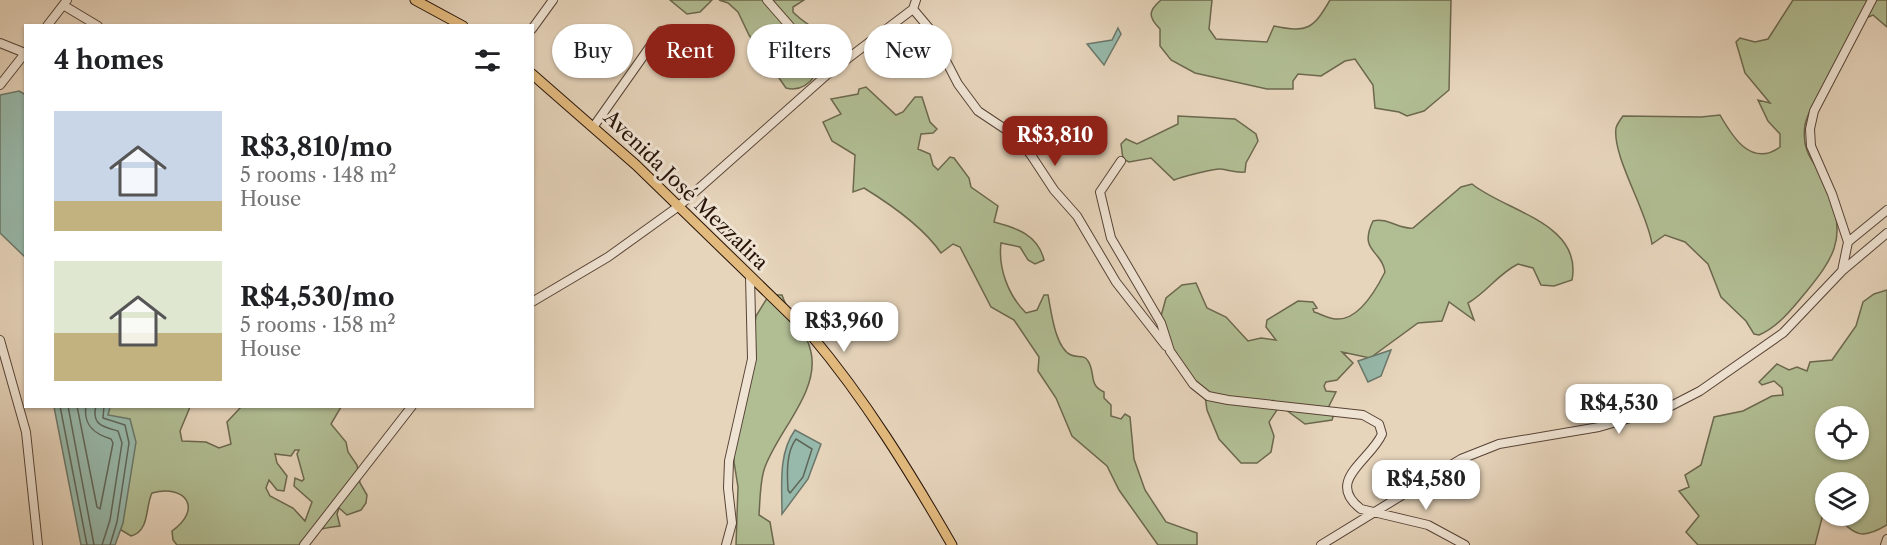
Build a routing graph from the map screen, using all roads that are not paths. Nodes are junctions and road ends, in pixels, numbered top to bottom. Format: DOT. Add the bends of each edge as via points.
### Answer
graph roads {
  1 [pos="415,0"];
  2 [pos="553,0"];
  3 [pos="767,0"];
  4 [pos="916,0"];
  5 [pos="1872,0"];
  6 [pos="65,2"];
  7 [pos="914,9"];
  8 [pos="48,24"];
  9 [pos="95,24"];
  10 [pos="459,24"];
  11 [pos="788,24"];
  12 [pos="534,26"];
  13 [pos="0,43"];
  14 [pos="24,52"];
  15 [pos="24,53"];
  16 [pos="645,54"];
  17 [pos="852,56"];
  18 [pos="534,76"];
  19 [pos="823,78"];
  20 [pos="0,85"];
  21 [pos="594,126"];
  22 [pos="1121,161"];
  23 [pos="679,206"];
  24 [pos="1887,210"];
  25 [pos="1887,232"];
  26 [pos="1848,242"];
  27 [pos="1842,271"];
  28 [pos="750,276"];
  29 [pos="534,301"];
  30 [pos="0,340"];
  31 [pos="1170,351"];
  32 [pos="410,408"];
  33 [pos="1372,511"];
  34 [pos="1887,539"];
  35 [pos="38,545"];
  36 [pos="304,545"];
  37 [pos="726,545"];
  38 [pos="952,545"];
  39 [pos="1321,545"];
  40 [pos="1465,545"];
  41 [pos="1885,545"];
  1 -- 10 [label="main road"];
  2 -- 12 [label="street"];
  3 -- 11 [label="street"];
  4 -- 7 [label="street"];
  5 -- 26 [label="street" via="1814,111 1810,129 1811,146"];
  6 -- 8 [label="street"];
  6 -- 9 [label="street"];
  7 -- 17 [label="street"];
  7 -- 31 [label="street" via="978,111 1014,135 1031,155 1083,224 1116,282"];
  13 -- 14 [label="street"];
  15 -- 20 [label="street"];
  16 -- 21 [label="street"];
  18 -- 21 [label="main road, Avenida José Mezzalira"];
  19 -- 23 [label="street"];
  21 -- 23 [label="main road, Avenida José Mezzalira"];
  22 -- 31 [label="street" via="1100,192 1110,238 1161,323"];
  23 -- 28 [label="main road, Avenida José Mezzalira"];
  23 -- 29 [label="street" via="608,257"];
  24 -- 26 [label="street"];
  25 -- 27 [label="street"];
  26 -- 27 [label="street"];
  27 -- 33 [label="street" via="1783,333 1700,391 1669,407 1599,427 1483,449"];
  28 -- 37 [label="street" via="752,359 729,461 732,523"];
  28 -- 38 [label="main road, Avenida José Mezzalira" via="832,359 917,485"];
  30 -- 35 [label="street" via="26,432"];
  31 -- 33 [label="street" via="1192,384 1208,396 1363,415 1379,424 1382,434 1378,444 1353,470 1347,488 1354,504"];
  32 -- 36 [label="street"];
  33 -- 39 [label="street"];
  33 -- 40 [label="street" via="1428,525"];
  34 -- 41 [label="street"];
}
